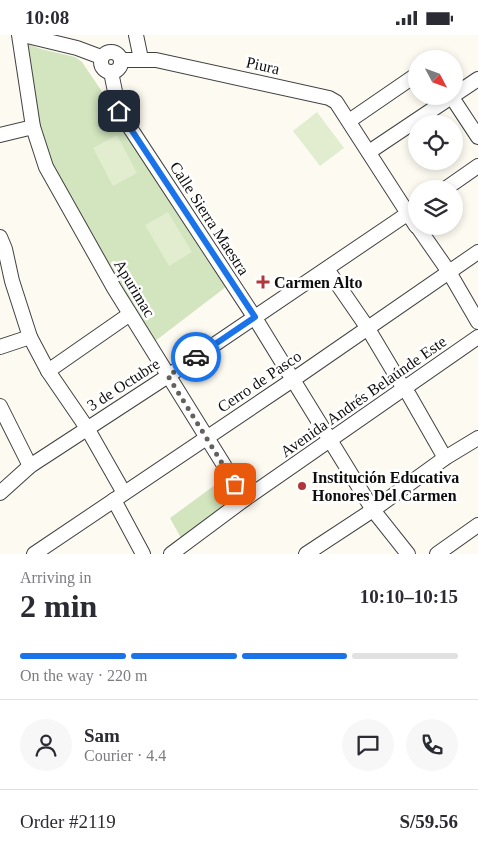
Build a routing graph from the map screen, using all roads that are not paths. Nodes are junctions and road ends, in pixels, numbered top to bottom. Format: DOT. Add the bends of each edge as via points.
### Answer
graph roads {
  1 [pos="19,35"];
  2 [pos="23,35"];
  3 [pos="136,35"];
  4 [pos="101,57"];
  5 [pos="141,59"];
  6 [pos="122,60"];
  7 [pos="111,72"];
  8 [pos="478,79"];
  9 [pos="408,80"];
  10 [pos="463,89"];
  11 [pos="440,105"];
  12 [pos="457,105"];
  13 [pos="349,121"];
  14 [pos="33,127"];
  15 [pos="0,135"];
  16 [pos="478,137"];
  17 [pos="369,153"];
  18 [pos="478,166"];
  19 [pos="458,180"];
  20 [pos="408,210"];
  21 [pos="408,222"];
  22 [pos="425,235"];
  23 [pos="0,237"];
  24 [pos="478,252"];
  25 [pos="327,269"];
  26 [pos="449,272"];
  27 [pos="130,314"];
  28 [pos="255,317"];
  29 [pos="478,322"];
  30 [pos="367,327"];
  31 [pos="30,337"];
  32 [pos="478,337"];
  33 [pos="0,347"];
  34 [pos="478,348"];
  35 [pos="48,371"];
  36 [pos="168,376"];
  37 [pos="294,379"];
  38 [pos="406,392"];
  39 [pos="0,405"];
  40 [pos="87,428"];
  41 [pos="478,437"];
  42 [pos="207,438"];
  43 [pos="332,443"];
  44 [pos="445,458"];
  45 [pos="30,466"];
  46 [pos="0,493"];
  47 [pos="119,496"];
  48 [pos="245,499"];
  49 [pos="373,510"];
  50 [pos="478,525"];
  51 [pos="34,554"];
  52 [pos="143,554"];
  53 [pos="171,554"];
  54 [pos="180,554"];
  55 [pos="306,554"];
  56 [pos="408,554"];
  57 [pos="437,554"];
  1 -- 14 [label="street, Apurimac"];
  2 -- 4 [label="street"];
  3 -- 5 [label="street"];
  4 -- 6 [label="street" via="112,51 119,53"];
  4 -- 7 [label="street" via="104,70"];
  5 -- 6 [label="street, Piura"];
  5 -- 13 [label="street, Piura" via="204,69 329,97"];
  6 -- 7 [label="street" via="117,71"];
  7 -- 28 [label="street, Calle Sierra Maestra" via="119,111"];
  8 -- 10 [label="street"];
  9 -- 13 [label="street"];
  11 -- 17 [label="street"];
  12 -- 16 [label="street"];
  13 -- 17 [label="street, Piura"];
  14 -- 15 [label="street"];
  14 -- 27 [label="street, Apurimac" via="46,167"];
  17 -- 20 [label="street, Piura"];
  18 -- 19 [label="street"];
  21 -- 25 [label="street, 3 de Octubre"];
  22 -- 26 [label="street, Piura"];
  23 -- 31 [label="street"];
  24 -- 26 [label="street, Cerro de Pasco"];
  25 -- 28 [label="street, 3 de Octubre"];
  25 -- 30 [label="street"];
  26 -- 29 [label="street, Piura"];
  26 -- 30 [label="street, Cerro de Pasco"];
  27 -- 35 [label="street"];
  27 -- 36 [label="street, Apurimac"];
  28 -- 36 [label="street, 3 de Octubre"];
  28 -- 37 [label="street, Calle Sierra Maestra"];
  30 -- 37 [label="street, Cerro de Pasco"];
  30 -- 38 [label="street"];
  31 -- 33 [label="street"];
  31 -- 35 [label="street"];
  32 -- 38 [label="street, Avenida Andrés Belaúnde Este"];
  34 -- 38 [label="street, Avenida Andrés Belaúnde Este"];
  35 -- 40 [label="street"];
  36 -- 40 [label="street, 3 de Octubre"];
  36 -- 42 [label="street, Apurimac"];
  37 -- 42 [label="street, Cerro de Pasco"];
  37 -- 43 [label="street, Calle Sierra Maestra"];
  38 -- 43 [label="street, Avenida Andrés Belaúnde Este"];
  38 -- 44 [label="street"];
  39 -- 45 [label="street"];
  40 -- 45 [label="street, 3 de Octubre"];
  40 -- 47 [label="street"];
  41 -- 44 [label="street"];
  42 -- 47 [label="street, Cerro de Pasco"];
  42 -- 48 [label="street, Apurimac"];
  43 -- 48 [label="street, Avenida Andrés Belaúnde Este"];
  43 -- 49 [label="street, Calle Sierra Maestra"];
  43 -- 54 [label="street, Avenida Andrés Belaúnde Este"];
  44 -- 49 [label="street"];
  45 -- 46 [label="street, 3 de Octubre"];
  47 -- 51 [label="street, Cerro de Pasco"];
  47 -- 52 [label="street"];
  48 -- 53 [label="street, Avenida Andrés Belaúnde Este"];
  49 -- 55 [label="street"];
  49 -- 56 [label="street, Calle Sierra Maestra"];
  50 -- 57 [label="street"];
}
